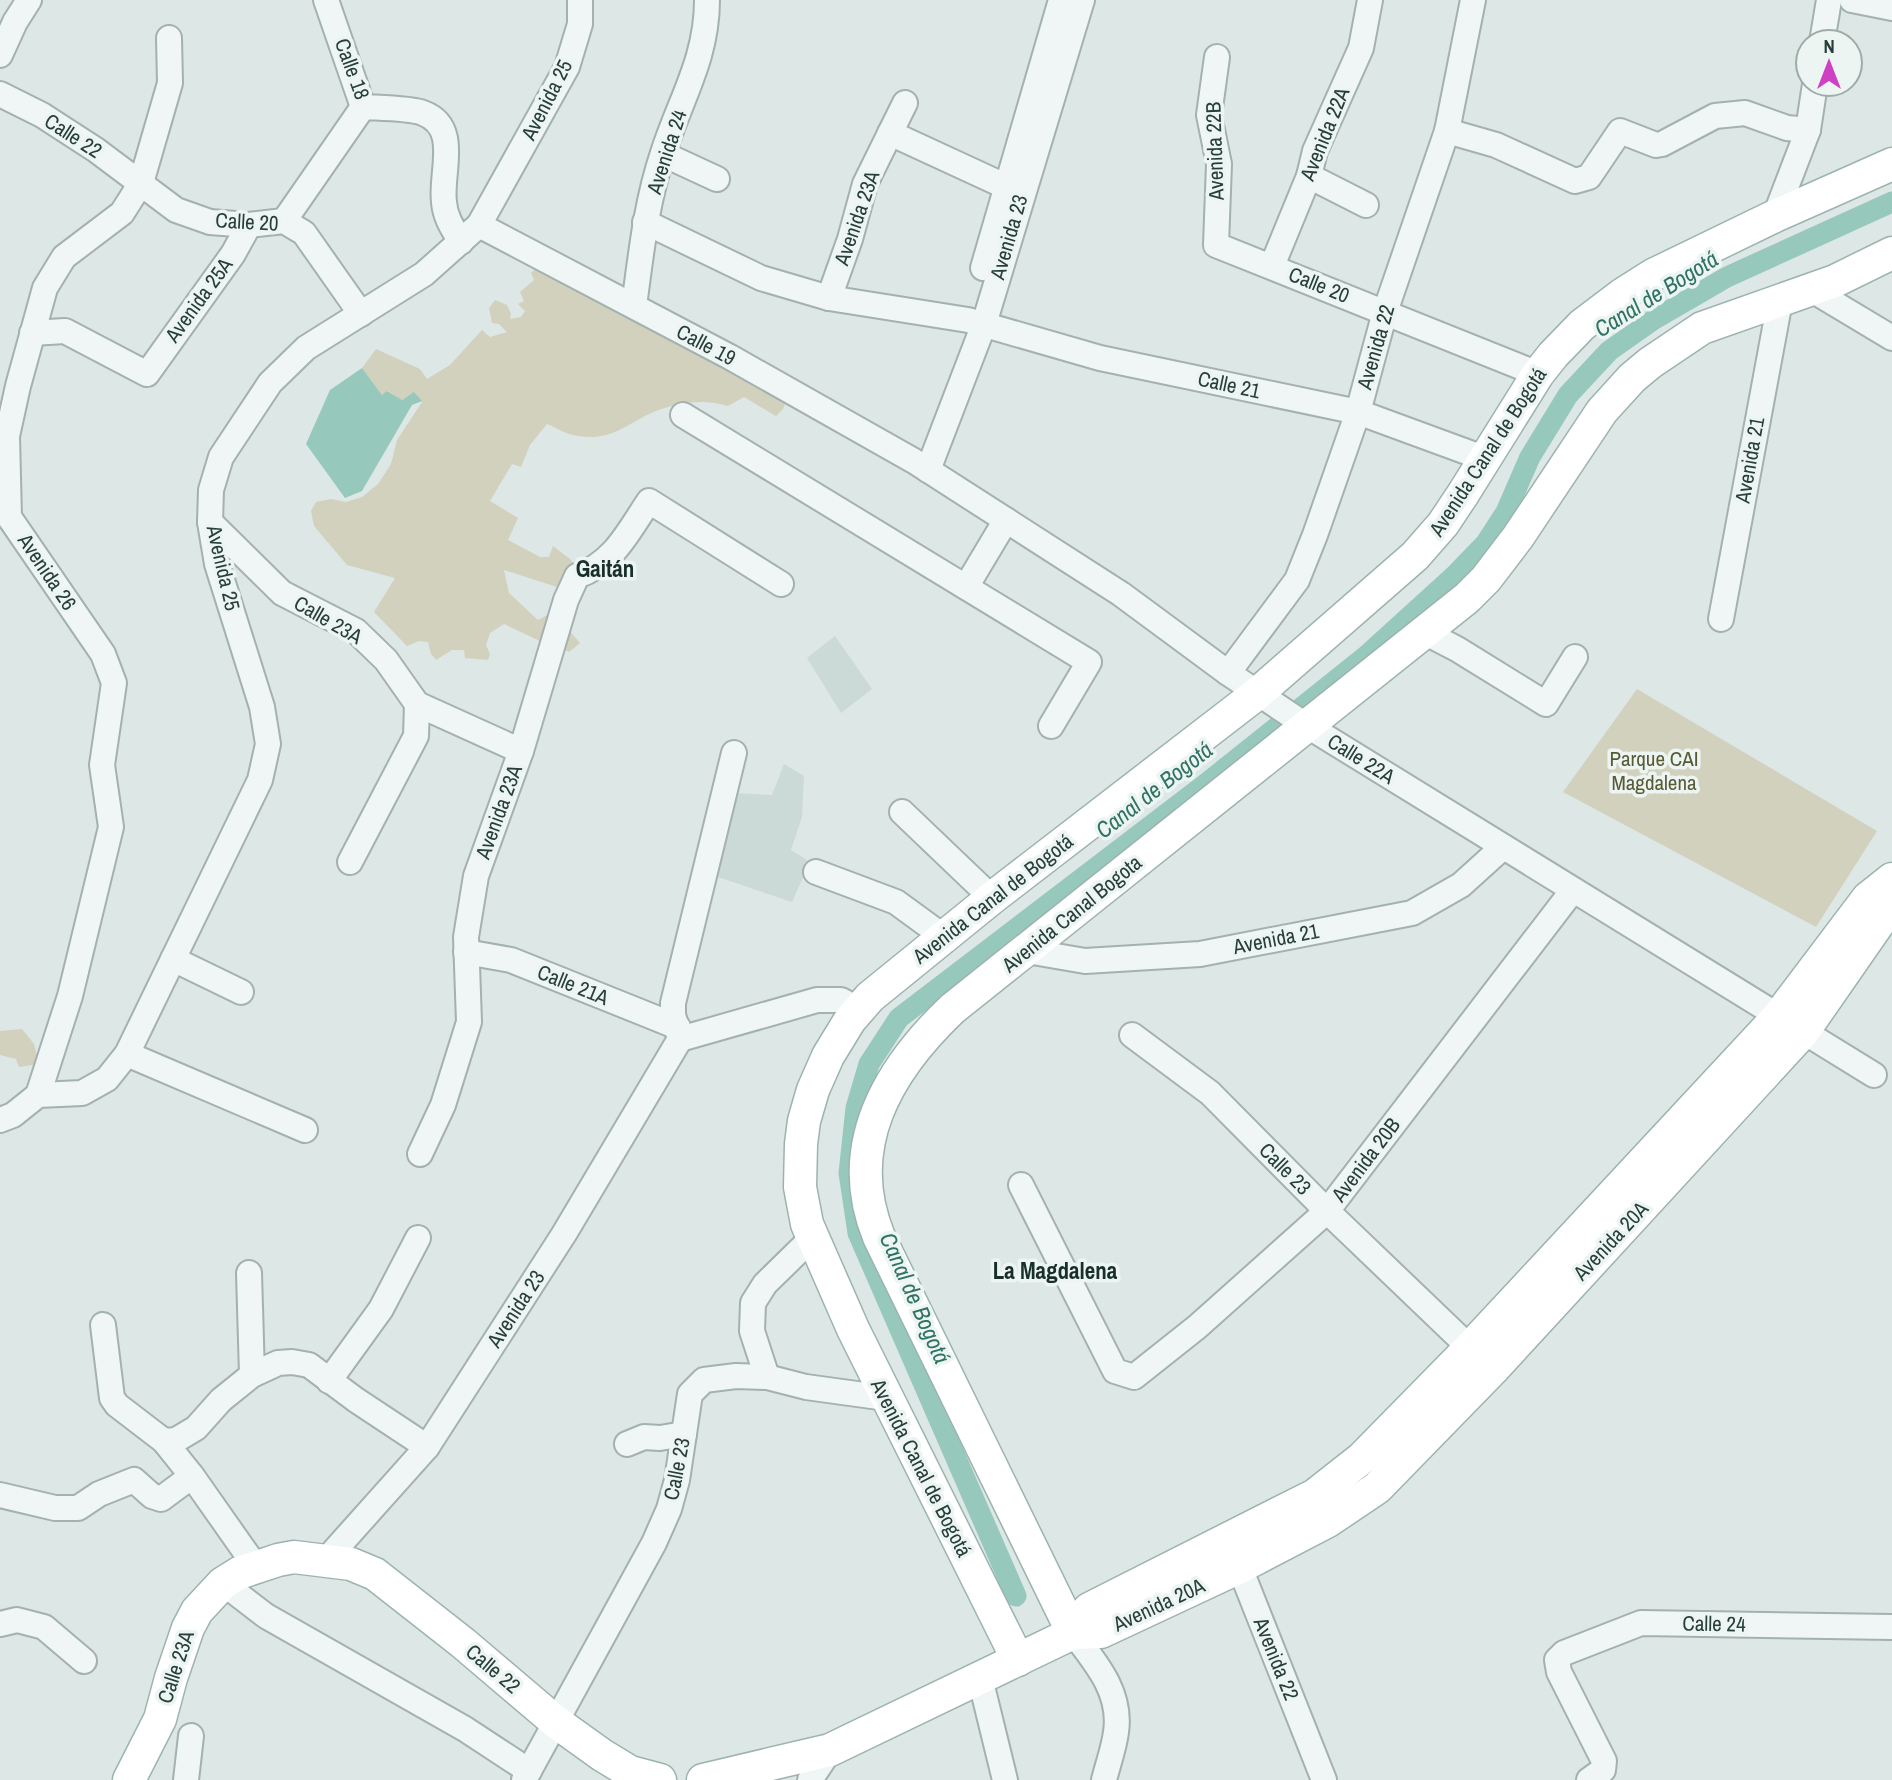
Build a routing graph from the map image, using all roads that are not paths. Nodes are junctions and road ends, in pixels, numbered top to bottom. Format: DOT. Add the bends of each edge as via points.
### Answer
graph roads {
  1 [pos="29,0"];
  2 [pos="326,0"];
  3 [pos="580,0"];
  4 [pos="708,0"];
  5 [pos="1061,0"];
  6 [pos="1082,0"];
  7 [pos="1370,0"];
  8 [pos="1473,0"];
  9 [pos="1829,0"];
  10 [pos="1853,0"];
  11 [pos="1892,8"];
  12 [pos="1824,28"];
  13 [pos="169,38"];
  14 [pos="0,55"];
  15 [pos="1217,57"];
  16 [pos="1049,73"];
  17 [pos="0,94"];
  18 [pos="1813,98"];
  19 [pos="905,103"];
  20 [pos="363,107"];
  21 [pos="1808,130"];
  22 [pos="1447,131"];
  23 [pos="890,133"];
  24 [pos="663,154"];
  25 [pos="1892,164"];
  26 [pos="1309,176"];
  27 [pos="717,179"];
  28 [pos="142,183"];
  29 [pos="1014,190"];
  30 [pos="1366,205"];
  31 [pos="1774,216"];
  32 [pos="284,221"];
  33 [pos="645,222"];
  34 [pos="248,225"];
  35 [pos="479,225"];
  36 [pos="461,242"];
  37 [pos="1216,246"];
  38 [pos="1892,253"];
  39 [pos="1272,266"];
  40 [pos="1812,290"];
  41 [pos="829,298"];
  42 [pos="1780,301"];
  43 [pos="634,306"];
  44 [pos="1385,312"];
  45 [pos="361,314"];
  46 [pos="976,322"];
  47 [pos="32,333"];
  48 [pos="1892,338"];
  49 [pos="1538,374"];
  50 [pos="1359,412"];
  51 [pos="683,415"];
  52 [pos="1486,459"];
  53 [pos="921,466"];
  54 [pos="1006,520"];
  55 [pos="210,522"];
  56 [pos="780,584"];
  57 [pos="966,587"];
  58 [pos="1721,620"];
  59 [pos="1426,633"];
  60 [pos="1575,657"];
  61 [pos="1228,673"];
  62 [pos="1262,696"];
  63 [pos="417,704"];
  64 [pos="1302,722"];
  65 [pos="1051,726"];
  66 [pos="520,751"];
  67 [pos="734,753"];
  68 [pos="902,812"];
  69 [pos="1503,847"];
  70 [pos="350,862"];
  71 [pos="816,872"];
  72 [pos="1892,879"];
  73 [pos="1573,890"];
  74 [pos="992,898"];
  75 [pos="944,937"];
  76 [pos="1027,951"];
  77 [pos="466,952"];
  78 [pos="173,959"];
  79 [pos="241,992"];
  80 [pos="859,1010"];
  81 [pos="1791,1025"];
  82 [pos="679,1033"];
  83 [pos="1132,1035"];
  84 [pos="127,1054"];
  85 [pos="1874,1075"];
  86 [pos="38,1095"];
  87 [pos="0,1120"];
  88 [pos="305,1130"];
  89 [pos="420,1154"];
  90 [pos="1021,1185"];
  91 [pos="1327,1211"];
  92 [pos="418,1238"];
  93 [pos="812,1238"];
  94 [pos="249,1273"];
  95 [pos="103,1325"];
  96 [pos="1482,1358"];
  97 [pos="252,1375"];
  98 [pos="767,1377"];
  99 [pos="329,1381"];
  100 [pos="887,1398"];
  101 [pos="684,1434"];
  102 [pos="164,1441"];
  103 [pos="626,1444"];
  104 [pos="427,1447"];
  105 [pos="192,1476"];
  106 [pos="0,1495"];
  107 [pos="1234,1553"];
  108 [pos="326,1560"];
  109 [pos="256,1567"];
  110 [pos="223,1583"];
  111 [pos="0,1624"];
  112 [pos="1892,1627"];
  113 [pos="1073,1633"];
  114 [pos="1017,1660"];
  115 [pos="83,1661"];
  116 [pos="980,1678"];
  117 [pos="555,1722"];
  118 [pos="191,1736"];
  119 [pos="830,1750"];
  120 [pos="527,1775"];
  121 [pos="129,1780"];
  122 [pos="186,1780"];
  123 [pos="660,1780"];
  124 [pos="703,1780"];
  125 [pos="810,1780"];
  126 [pos="1005,1780"];
  127 [pos="1104,1780"];
  128 [pos="1324,1780"];
  129 [pos="1588,1780"];
  1 -- 14 [label="street"];
  2 -- 20 [label="street, Calle 18"];
  3 -- 35 [label="street, Avenida 25" via="579,24 567,67"];
  4 -- 24 [label="street, Avenida 24" via="701,56"];
  5 -- 16 [label="street, Avenida 23"];
  6 -- 16 [label="street, Avenida 23"];
  7 -- 26 [label="street, Avenida 22A" via="1361,48 1315,151"];
  8 -- 22 [label="street, Avenida 22"];
  9 -- 12 [label="street"];
  10 -- 11 [label="street"];
  13 -- 28 [label="street, Avenida 26" via="170,83"];
  15 -- 37 [label="street, Avenida 22B" via="1209,115 1219,164"];
  16 -- 29 [label="street, Avenida 23"];
  17 -- 28 [label="street, Calle 22" via="64,129"];
  18 -- 21 [label="street"];
  19 -- 23 [label="street, Avenida 23A"];
  20 -- 32 [label="street"];
  20 -- 36 [label="street, Calle 18" via="423,113 439,123 447,141 443,201 447,219"];
  21 -- 22 [label="street" via="1787,128 1745,113 1714,116 1656,145 1620,131 1589,177 1575,181 1496,145"];
  21 -- 31 [label="street"];
  22 -- 44 [label="street, Avenida 22"];
  23 -- 29 [label="street"];
  23 -- 41 [label="street, Avenida 23A" via="865,184"];
  24 -- 27 [label="street"];
  24 -- 33 [label="street, Avenida 24"];
  25 -- 31 [label="main road, Avenida Canal de Bogotá"];
  26 -- 30 [label="street"];
  26 -- 39 [label="street, Avenida 22A"];
  28 -- 34 [label="street, Calle 20" via="176,210 211,222"];
  28 -- 47 [label="street, Avenida 26" via="122,213 64,257 45,288"];
  29 -- 46 [label="street, Avenida 23"];
  31 -- 49 [label="main road, Avenida Canal de Bogotá" via="1623,294 1582,325"];
  32 -- 34 [label="street, Calle 20"];
  32 -- 45 [label="street, Calle 20" via="304,233"];
  33 -- 41 [label="street, Calle 21" via="761,278"];
  33 -- 43 [label="street, Avenida 24"];
  34 -- 47 [label="street, Avenida 25A" via="233,254 147,374 65,331"];
  35 -- 36 [label="street, Avenida 25"];
  35 -- 43 [label="street, Calle 19"];
  36 -- 45 [label="street, Avenida 25" via="425,274"];
  37 -- 39 [label="street, Calle 20"];
  38 -- 40 [label="main road"];
  39 -- 44 [label="street, Calle 20"];
  40 -- 42 [label="main road"];
  40 -- 48 [label="street"];
  41 -- 46 [label="street, Calle 21"];
  42 -- 58 [label="street, Avenida 21"];
  42 -- 59 [label="main road" via="1702,328 1632,378 1602,411 1486,579"];
  43 -- 53 [label="street, Calle 19"];
  44 -- 49 [label="street, Calle 20"];
  44 -- 50 [label="street, Avenida 22"];
  45 -- 55 [label="street, Avenida 25" via="306,348 270,383 221,457 211,490"];
  46 -- 50 [label="street, Calle 21" via="1100,358"];
  46 -- 53 [label="street, Avenida 23"];
  47 -- 86 [label="street, Avenida 26" via="7,436 9,517 103,654 114,683 102,765 111,827 70,996"];
  49 -- 52 [label="main road, Avenida Canal de Bogotá"];
  50 -- 52 [label="street, Calle 21"];
  50 -- 61 [label="street, Avenida 22" via="1297,580"];
  51 -- 57 [label="street"];
  52 -- 62 [label="main road, Avenida Canal de Bogotá" via="1443,524 1415,556"];
  53 -- 54 [label="street, Calle 22A"];
  54 -- 57 [label="street"];
  54 -- 61 [label="street, Calle 22A" via="1121,594"];
  55 -- 63 [label="street, Calle 23A" via="282,593 356,631 386,660"];
  55 -- 78 [label="street, Avenida 25" via="217,564 262,707 268,744 260,780"];
  56 -- 66 [label="street, Avenida 23A" via="649,501 609,559 577,576"];
  57 -- 65 [label="street" via="1089,662"];
  59 -- 60 [label="street" via="1546,704"];
  59 -- 64 [label="main road"];
  61 -- 62 [label="street, Calle 22A"];
  62 -- 64 [label="street, Calle 22A"];
  62 -- 74 [label="main road, Avenida Canal de Bogotá"];
  63 -- 66 [label="street"];
  63 -- 70 [label="street" via="416,736"];
  64 -- 69 [label="street, Calle 22A"];
  64 -- 76 [label="main road, Avenida Canal Bogota"];
  66 -- 77 [label="street, Avenida 23A" via="476,876"];
  67 -- 82 [label="street" via="673,1003"];
  68 -- 74 [label="street"];
  69 -- 73 [label="street, Calle 22A"];
  69 -- 76 [label="street, Avenida 21" via="1461,885 1412,913 1200,954 1085,961"];
  71 -- 75 [label="street" via="897,902"];
  72 -- 81 [label="main road, Avenida 20A" via="1868,898"];
  73 -- 81 [label="street, Calle 22A"];
  73 -- 91 [label="street, Avenida 20B"];
  74 -- 75 [label="main road, Avenida Canal de Bogotá"];
  75 -- 80 [label="main road, Avenida Canal de Bogotá"];
  76 -- 113 [label="main road, Avenida Canal Bogota" via="959,1003 908,1057 882,1099 871,1131 865,1187 873,1224"];
  77 -- 82 [label="street, Calle 21A" via="511,960"];
  77 -- 89 [label="street, Avenida 23A" via="469,1022 443,1105"];
  78 -- 79 [label="street"];
  78 -- 84 [label="street, Avenida 25"];
  80 -- 82 [label="street" via="841,1000 817,1000"];
  80 -- 93 [label="main road, Avenida Canal de Bogotá" via="828,1056 804,1121 800,1187"];
  81 -- 85 [label="street, Calle 22A"];
  81 -- 96 [label="main road, Avenida 20A"];
  82 -- 104 [label="street, Avenida 23" via="564,1234"];
  83 -- 91 [label="street, Calle 23" via="1210,1093"];
  84 -- 86 [label="street, Avenida 25" via="107,1079 82,1093"];
  84 -- 88 [label="street"];
  86 -- 87 [label="street"];
  90 -- 91 [label="street, Avenida 20B" via="1115,1371 1134,1377"];
  91 -- 96 [label="street, Calle 23"];
  92 -- 99 [label="street" via="381,1309"];
  93 -- 98 [label="street" via="765,1284 753,1303 752,1331"];
  93 -- 100 [label="main road, Avenida Canal de Bogotá"];
  94 -- 97 [label="street"];
  95 -- 102 [label="street" via="112,1398"];
  96 -- 107 [label="main road, Avenida 20A" via="1315,1495"];
  97 -- 99 [label="street" via="292,1362 309,1365"];
  97 -- 102 [label="street" via="196,1428 176,1440"];
  98 -- 100 [label="street, Calle 23"];
  98 -- 101 [label="street, Calle 23" via="704,1380 690,1394"];
  99 -- 104 [label="street"];
  100 -- 114 [label="main road, Avenida Canal de Bogotá"];
  101 -- 103 [label="street" via="644,1437"];
  101 -- 117 [label="street, Calle 23" via="677,1480 664,1520"];
  102 -- 105 [label="street"];
  104 -- 108 [label="street, Avenida 23"];
  105 -- 106 [label="street" via="161,1499 134,1480 78,1508 55,1508"];
  105 -- 109 [label="street"];
  107 -- 113 [label="main road, Avenida 20A" via="1088,1609"];
  107 -- 128 [label="street, Avenida 22"];
  108 -- 109 [label="main road, Calle 23A" via="295,1558"];
  108 -- 117 [label="main road, Calle 22" via="375,1574"];
  109 -- 110 [label="main road, Calle 23A"];
  110 -- 120 [label="street" via="266,1616 465,1730"];
  110 -- 121 [label="main road, Calle 23A" via="188,1628 160,1719"];
  111 -- 115 [label="street" via="17,1620 44,1627"];
  112 -- 129 [label="street, Calle 24" via="1641,1623 1564,1653 1557,1660 1559,1672 1604,1762 1603,1770"];
  113 -- 114 [label="main road"];
  113 -- 127 [label="street" via="1105,1675 1114,1700 1117,1730"];
  114 -- 116 [label="main road"];
  116 -- 119 [label="main road"];
  116 -- 126 [label="street"];
  117 -- 120 [label="street"];
  117 -- 123 [label="main road, Calle 22" via="630,1773"];
  118 -- 122 [label="street"];
  119 -- 124 [label="main road"];
  119 -- 125 [label="street"];
}
